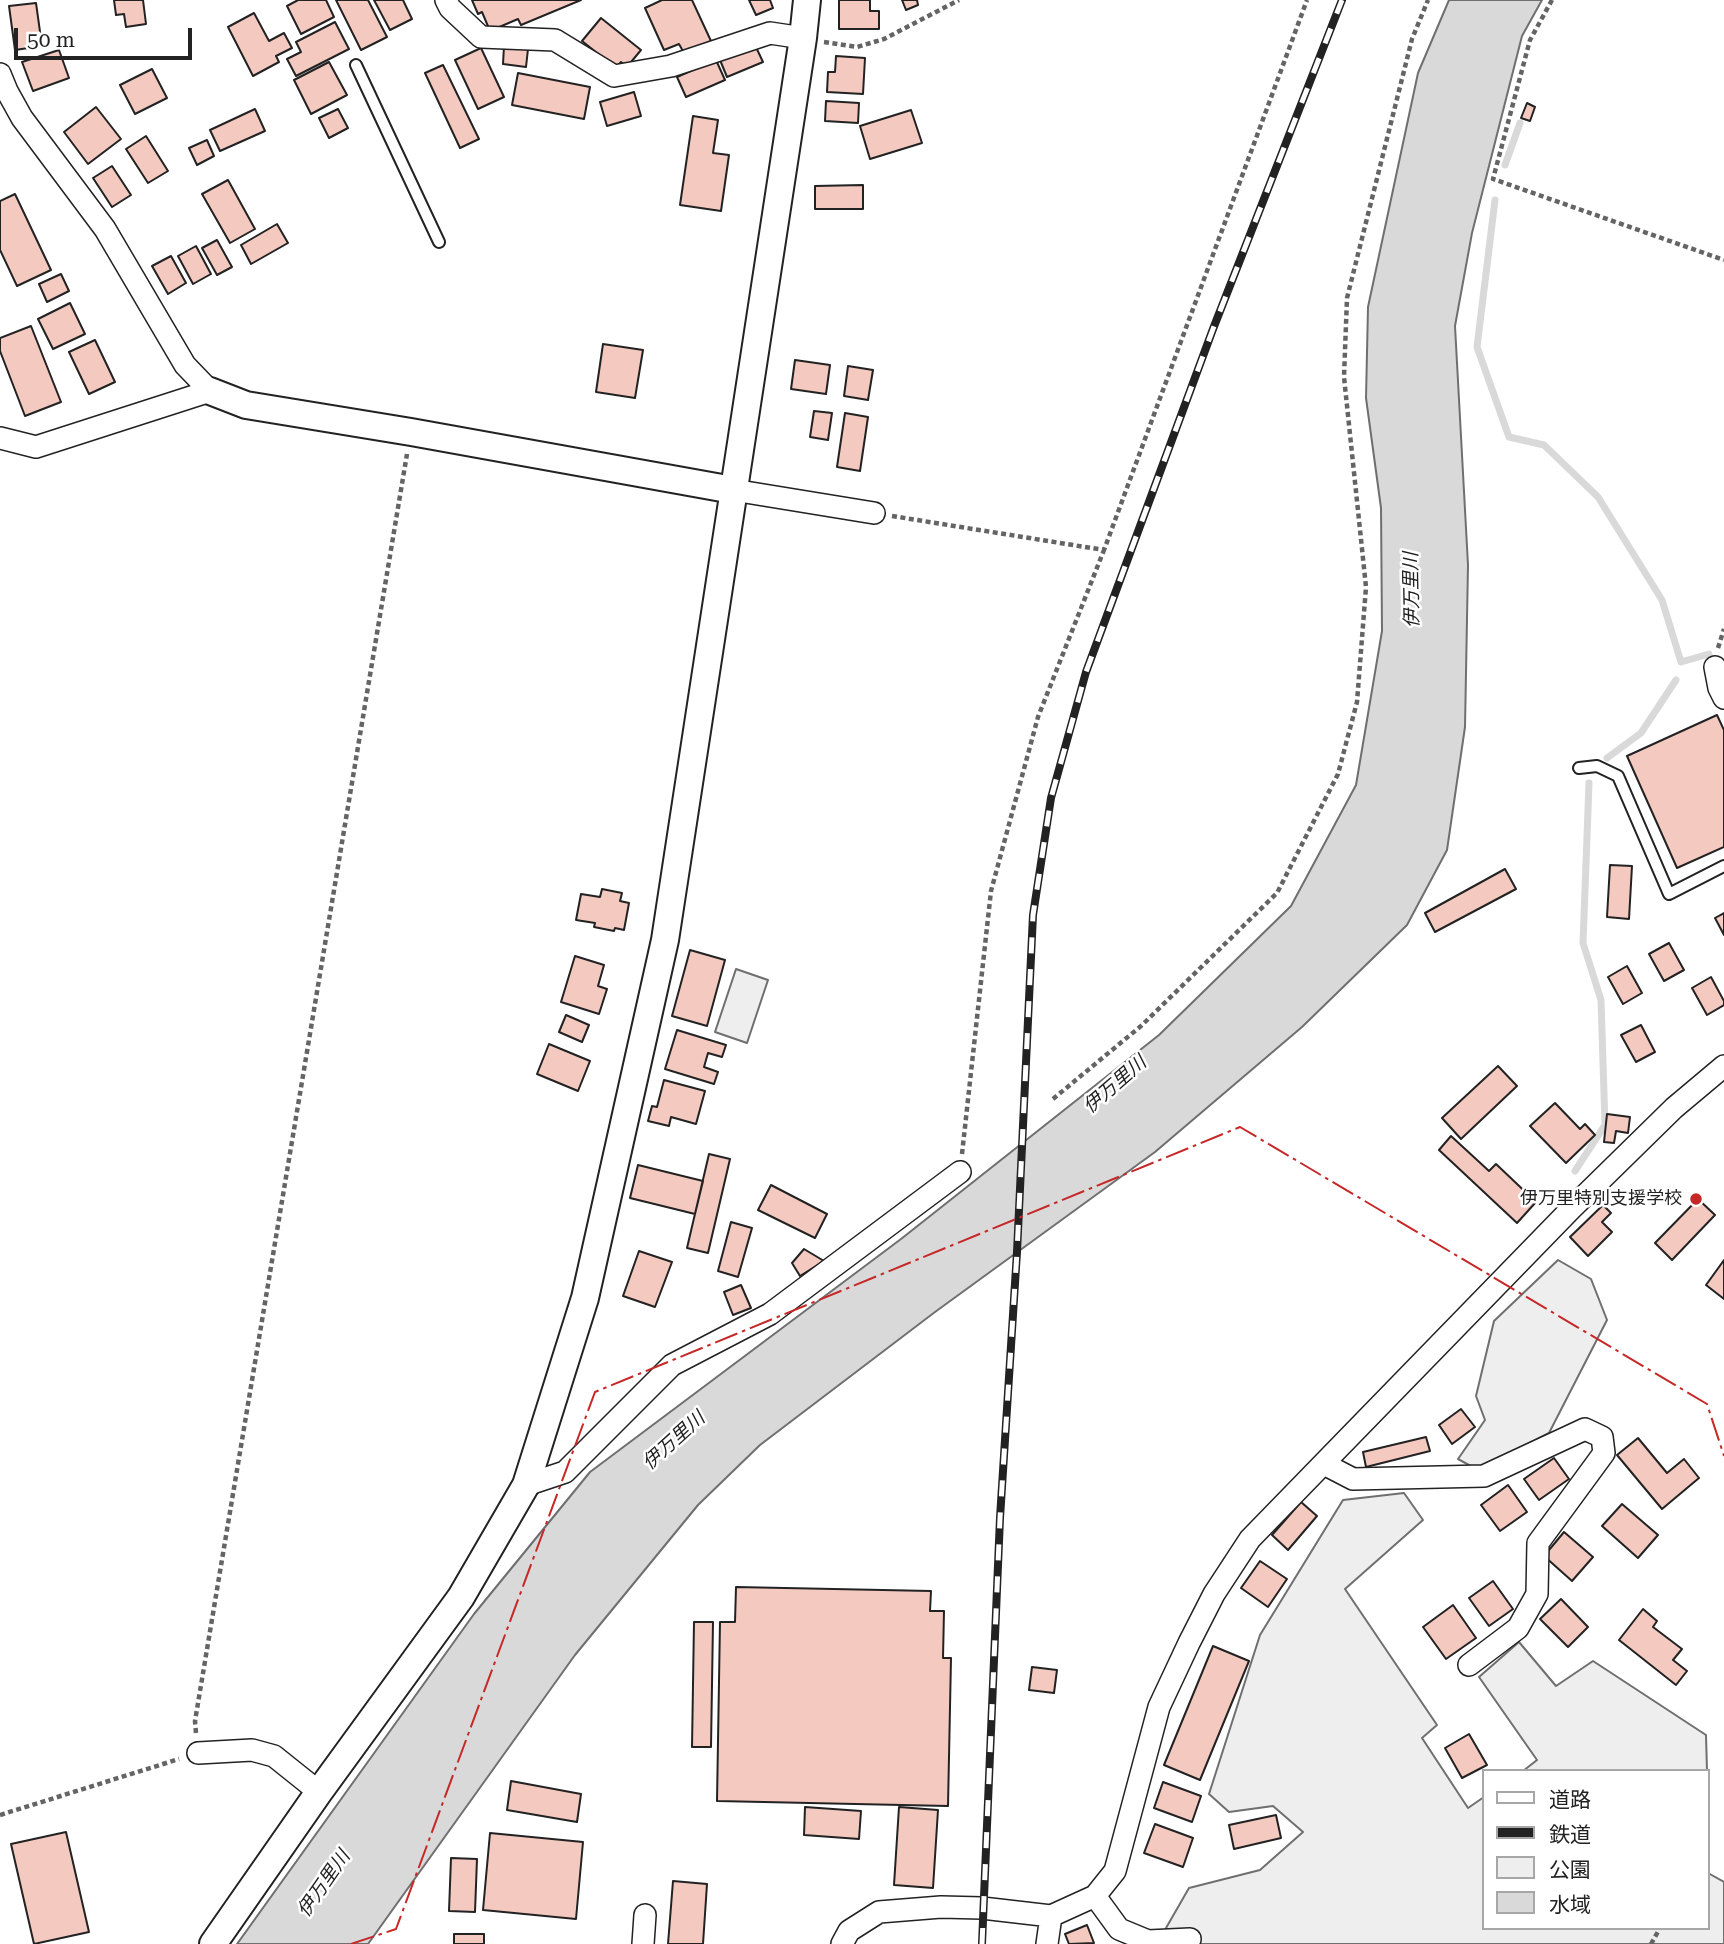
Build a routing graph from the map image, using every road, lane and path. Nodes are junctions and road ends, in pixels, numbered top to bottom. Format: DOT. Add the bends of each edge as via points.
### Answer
graph roads {
  1 [pos="446,0"];
  2 [pos="807,0"];
  3 [pos="959,0"];
  4 [pos="1307,0"];
  5 [pos="1428,0"];
  6 [pos="1552,0"];
  7 [pos="803,38"];
  8 [pos="356,65"];
  9 [pos="0,74"];
  10 [pos="439,242"];
  11 [pos="1724,260"];
  12 [pos="210,391"];
  13 [pos="411,432"];
  14 [pos="0,438"];
  15 [pos="733,490"];
  16 [pos="874,513"];
  17 [pos="1104,550"];
  18 [pos="1715,667"];
  19 [pos="1724,698"];
  20 [pos="1579,768"];
  21 [pos="1724,866"];
  22 [pos="1724,1066"];
  23 [pos="1053,1099"];
  24 [pos="960,1172"];
  25 [pos="1324,1464"];
  26 [pos="526,1485"];
  27 [pos="1469,1665"];
  28 [pos="198,1753"];
  29 [pos="319,1792"];
  30 [pos="0,1815"];
  31 [pos="1095,1896"];
  32 [pos="645,1916"];
  33 [pos="1051,1916"];
  34 [pos="1190,1939"];
  35 [pos="213,1944"];
  36 [pos="643,1944"];
  37 [pos="842,1944"];
  38 [pos="1047,1944"];
  1 -- 7 [label="street" via="481,37 555,40 614,76 671,66 770,33"];
  2 -- 7 [label="street"];
  3 -- 7 [label="path" via="884,39 857,47"];
  4 -- 17 [label="path"];
  5 -- 23 [label="path" via="1412,39 1347,298 1344,377 1366,587 1357,702 1338,774 1277,893 1141,1026"];
  6 -- 11 [label="path" via="1530,40 1493,179"];
  7 -- 15 [label="street"];
  8 -- 10 [label="lane"];
  9 -- 12 [label="street" via="22,118 104,229 185,365"];
  12 -- 13 [label="street" via="246,405"];
  12 -- 14 [label="street" via="36,447"];
  13 -- 15 [label="street"];
  13 -- 28 [label="path" via="195,1721"];
  15 -- 16 [label="street"];
  15 -- 26 [label="street" via="665,940 585,1298"];
  16 -- 17 [label="path"];
  17 -- 24 [label="path" via="1038,718 991,891"];
  18 -- 19 [label="street"];
  20 -- 21 [label="lane" via="1597,766 1618,776 1669,894"];
  22 -- 25 [label="street" via="1572,1208"];
  24 -- 26 [label="street" via="770,1314 672,1365 565,1472"];
  25 -- 27 [label="street" via="1353,1479 1483,1476 1585,1429 1602,1437 1604,1453 1538,1544 1536,1594 1518,1628"];
  25 -- 31 [label="street" via="1250,1539 1208,1606 1159,1707 1115,1871"];
  26 -- 29 [label="street" via="461,1597"];
  28 -- 29 [label="street" via="252,1750 274,1756"];
  28 -- 30 [label="path"];
  29 -- 35 [label="street"];
  31 -- 33 [label="street"];
  31 -- 34 [label="street" via="1119,1929 1148,1941"];
  32 -- 36 [label="street"];
  33 -- 37 [label="street" via="941,1907 880,1912 849,1931"];
  33 -- 38 [label="street"];
}
